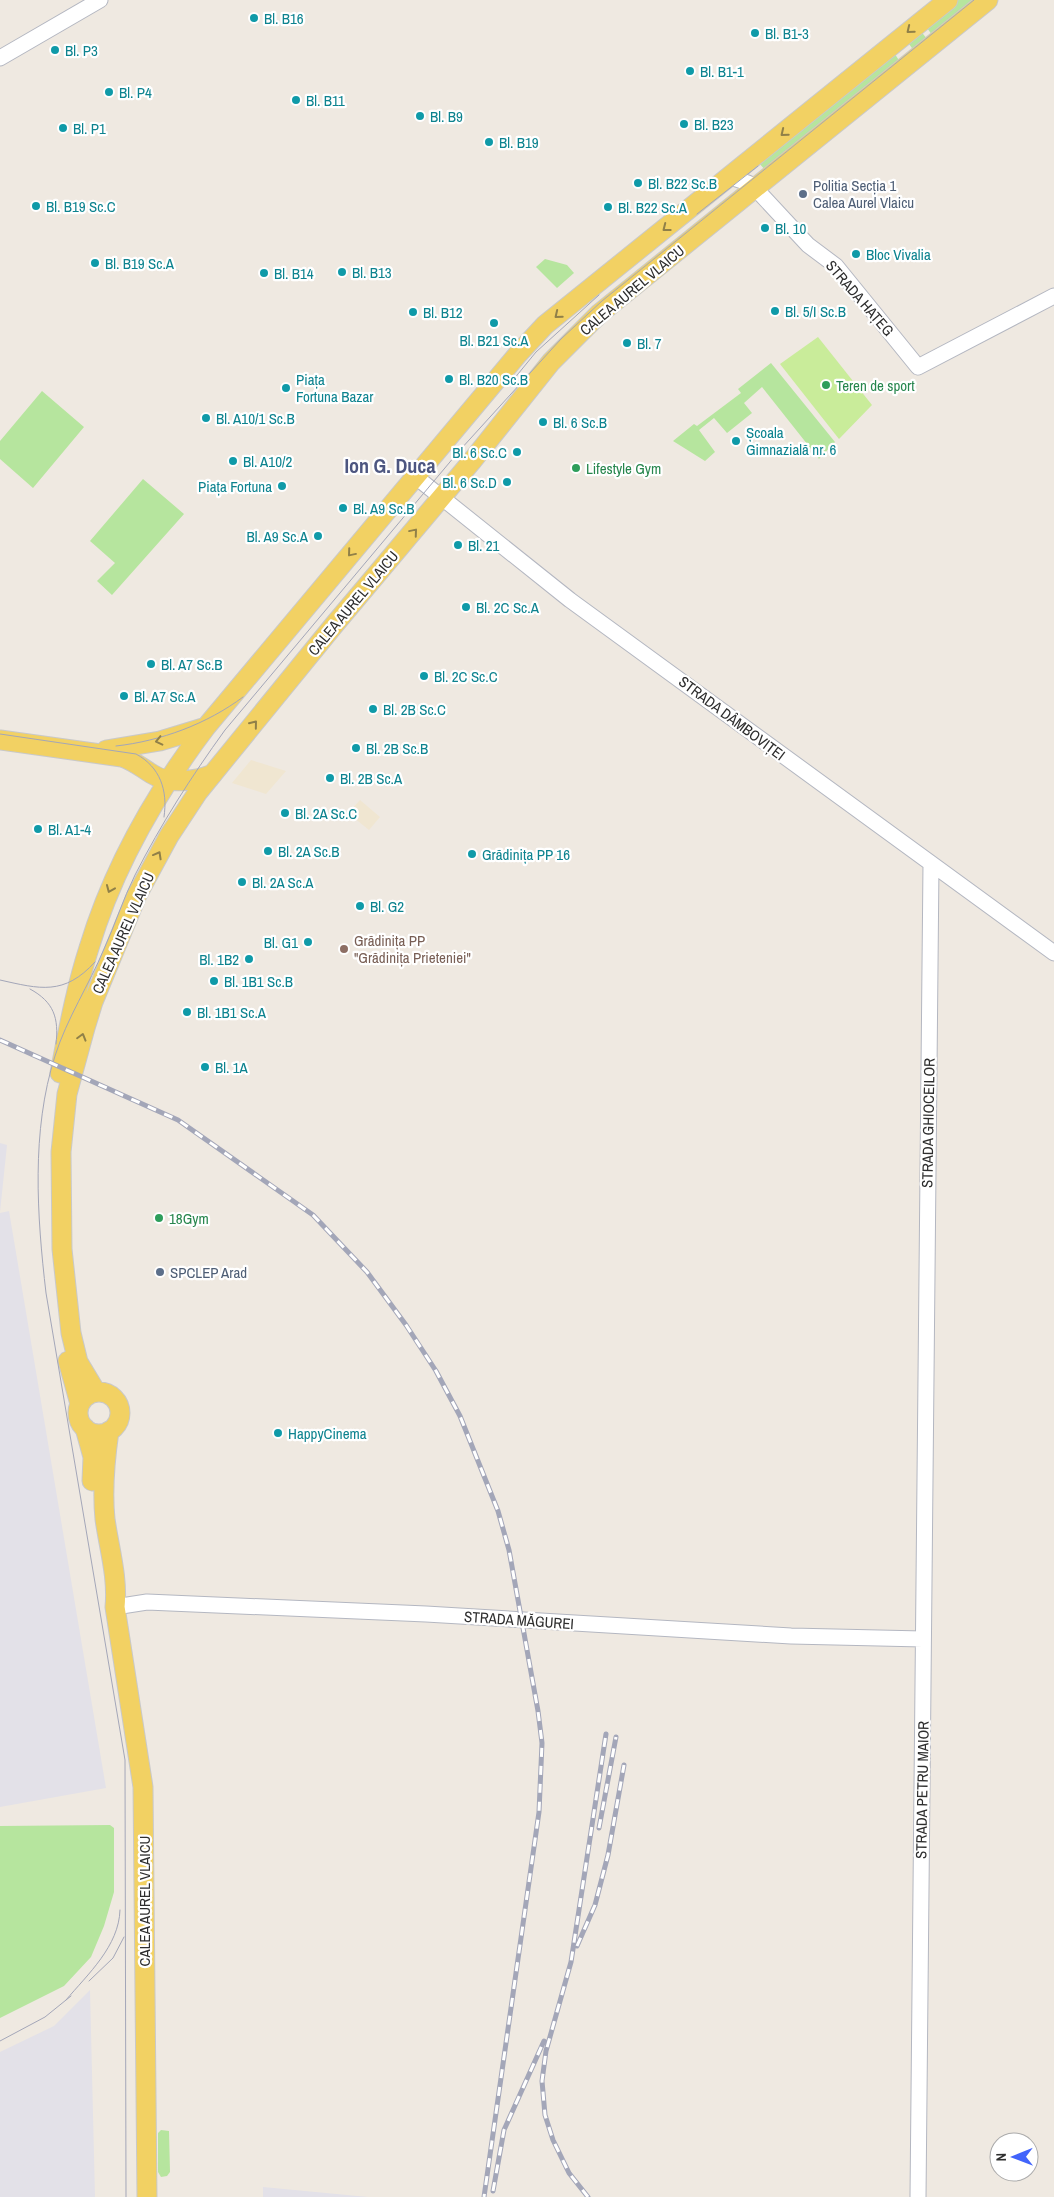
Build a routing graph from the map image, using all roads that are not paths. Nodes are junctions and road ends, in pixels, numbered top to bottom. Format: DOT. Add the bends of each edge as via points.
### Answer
graph roads {
  1 [pos="100,0"];
  2 [pos="948,0"];
  3 [pos="988,0"];
  4 [pos="0,58"];
  5 [pos="730,177"];
  6 [pos="756,188"];
  7 [pos="1054,296"];
  8 [pos="416,476"];
  9 [pos="442,498"];
  10 [pos="206,727"];
  11 [pos="0,740"];
  12 [pos="95,752"];
  13 [pos="213,774"];
  14 [pos="169,780"];
  15 [pos="931,864"];
  16 [pos="1054,953"];
  17 [pos="925,1383"];
  18 [pos="96,1392"];
  19 [pos="80,1404"];
  20 [pos="85,1428"];
  21 [pos="109,1431"];
  22 [pos="115,1607"];
  23 [pos="924,1639"];
  24 [pos="147,2197"];
  25 [pos="918,2197"];
  1 -- 4 [label="street"];
  2 -- 5 [label="main road, CALEA AUREL VLAICU, one-way"];
  3 -- 6 [label="main road, CALEA AUREL VLAICU"];
  5 -- 6 [label="street, STRADA HAȚEG"];
  5 -- 8 [label="main road, CALEA AUREL VLAICU, one-way" via="545,325"];
  6 -- 7 [label="street, STRADA HAȚEG" via="808,245 836,266 918,367"];
  6 -- 9 [label="main road, CALEA AUREL VLAICU" via="599,314 551,362"];
  8 -- 9 [label="street, STRADA DÂMBOVIȚEI"];
  8 -- 10 [label="main road, CALEA AUREL VLAICU, one-way"];
  13 -- 9 [label="main road, CALEA AUREL VLAICU, one-way"];
  9 -- 15 [label="street, STRADA DÂMBOVIȚEI" via="570,600"];
  10 -- 12 [label="main road, one-way" via="160,741"];
  10 -- 14 [label="main road, CALEA AUREL VLAICU"];
  11 -- 12 [label="main road"];
  12 -- 14 [label="main road" via="133,761 152,774"];
  13 -- 14 [label="main road" via="196,779"];
  18 -- 13 [label="main road, CALEA AUREL VLAICU, one-way" via="78,1362 64,1277 60,1181 67,1094 93,1002 138,895 169,836"];
  14 -- 19 [label="main road, CALEA AUREL VLAICU, one-way" via="117,873 100,916 85,961 52,1112 48,1183 51,1262 62,1342"];
  15 -- 16 [label="street, STRADA DÂMBOVIȚEI"];
  15 -- 17 [label="street, STRADA GHIOCEILOR"];
  17 -- 23 [label="street, STRADA PETRU MAIOR"];
  18 -- 19 [label="main road" via="86,1396"];
  18 -- 21 [label="main road, CALEA AUREL VLAICU" via="110,1395 119,1407 119,1418"];
  19 -- 20 [label="main road, CALEA AUREL VLAICU" via="78,1414"];
  20 -- 21 [label="main road" via="96,1433"];
  20 -- 22 [label="main road, CALEA AUREL VLAICU" via="93,1457 92,1503 96,1538 108,1600"];
  21 -- 22 [label="main road, CALEA AUREL VLAICU" via="104,1506 116,1589"];
  22 -- 23 [label="street, STRADA MĂGUREI" via="147,1602 426,1614 791,1636"];
  22 -- 24 [label="main road, CALEA AUREL VLAICU" via="143,1787"];
  23 -- 25 [label="street, STRADA PETRU MAIOR"];
}
